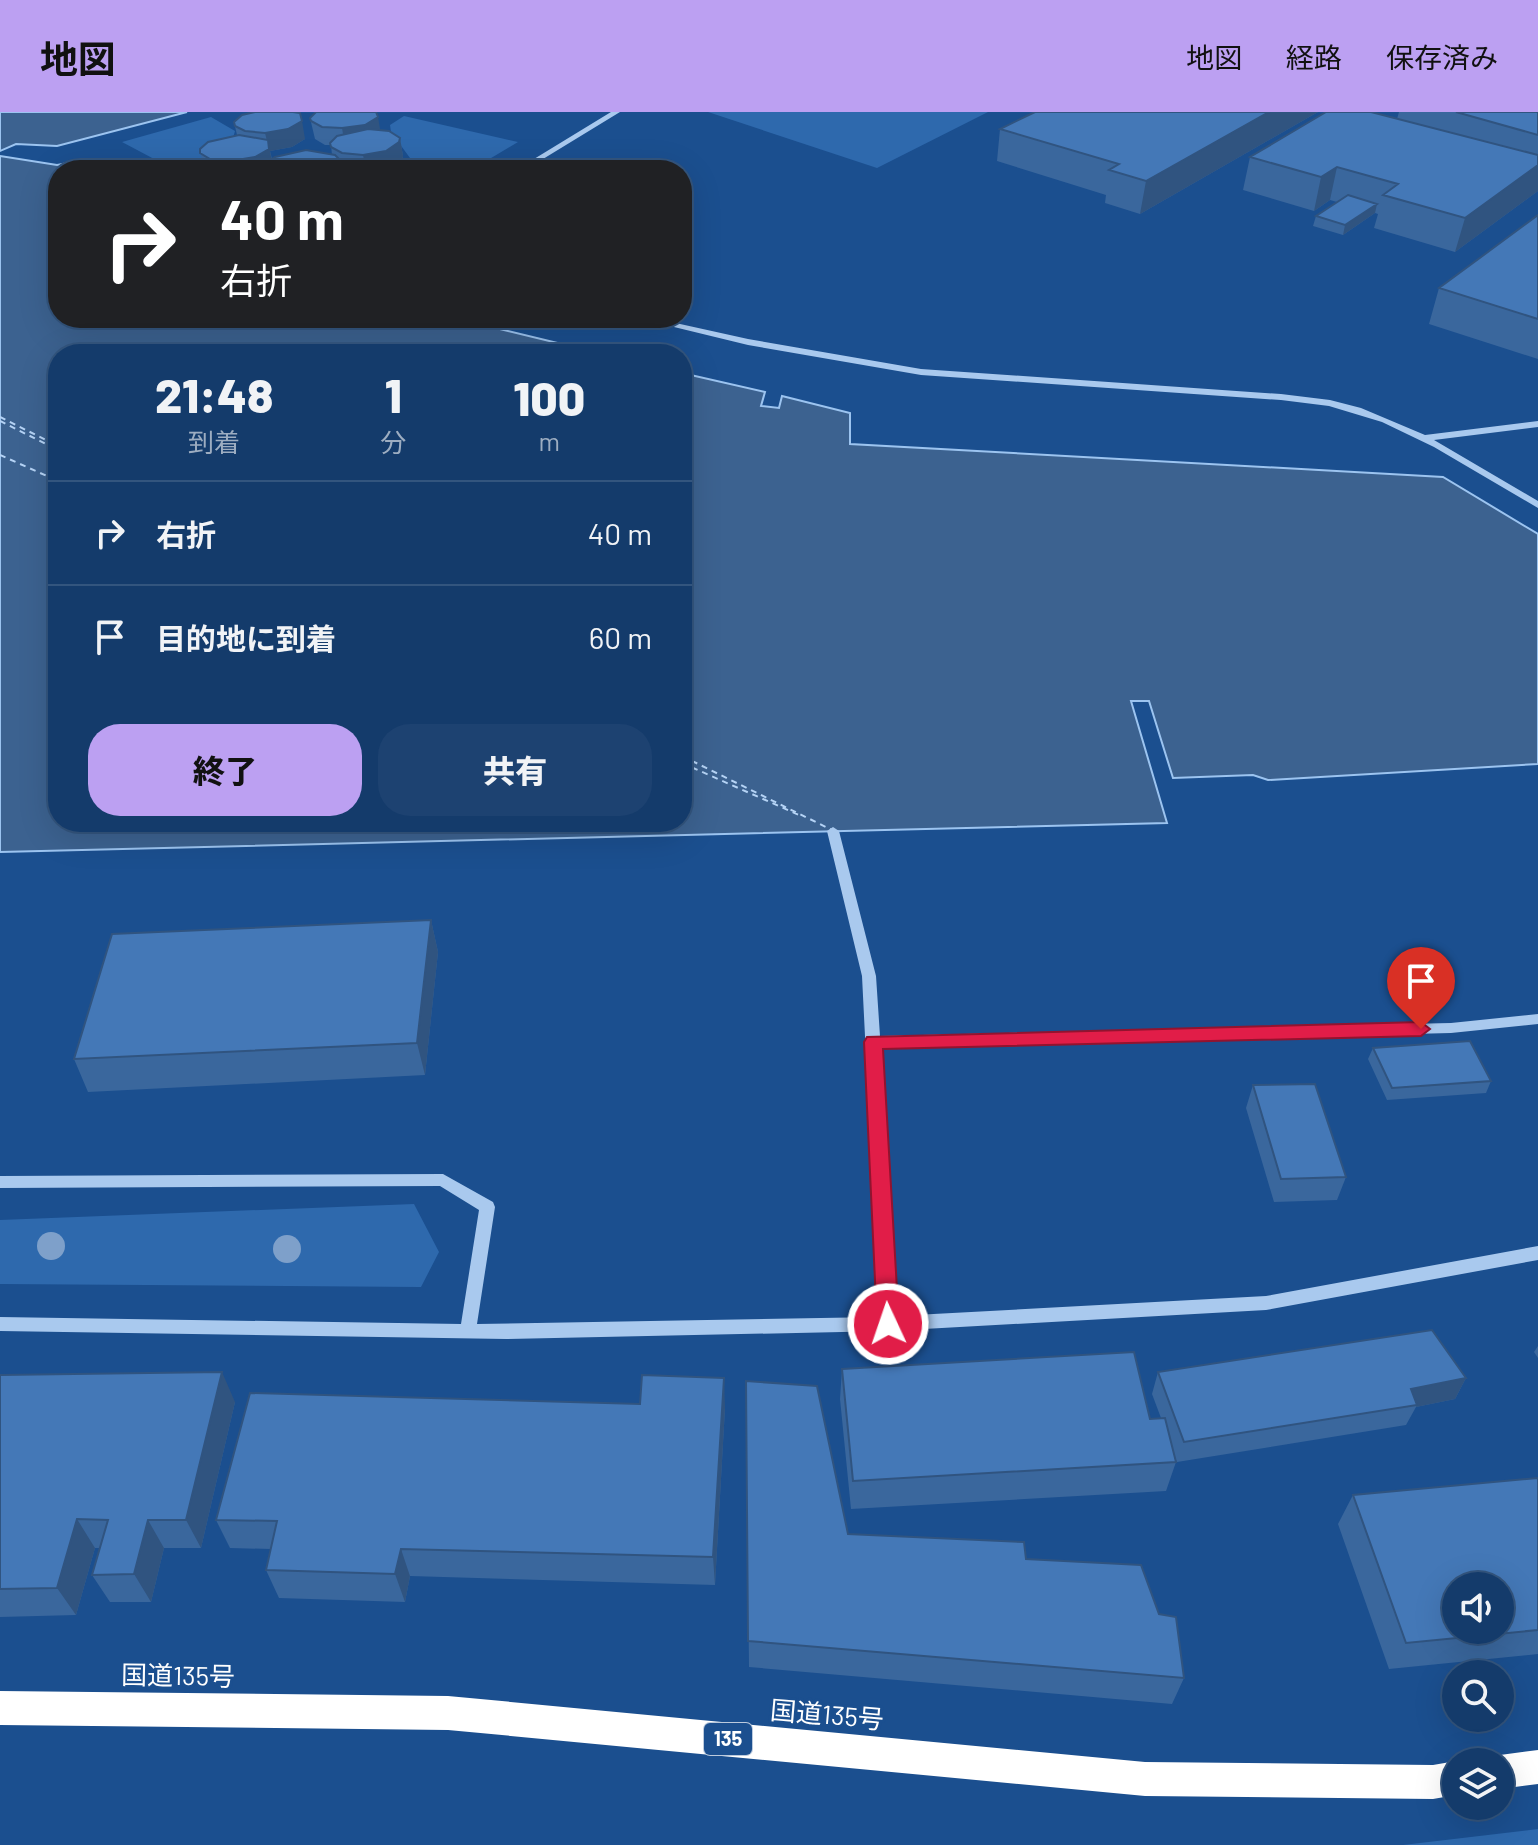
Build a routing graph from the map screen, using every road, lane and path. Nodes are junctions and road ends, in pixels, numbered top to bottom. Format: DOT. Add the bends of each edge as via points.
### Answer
graph roads {
  1 [pos="616,112"];
  2 [pos="537,160"];
  3 [pos="686,328"];
  4 [pos="1538,424"];
  5 [pos="1425,438"];
  6 [pos="1538,505"];
  7 [pos="833,831"];
  8 [pos="1538,1019"];
  9 [pos="873,1042"];
  10 [pos="0,1182"];
  11 [pos="1538,1253"];
  12 [pos="0,1324"];
  13 [pos="888,1324"];
  14 [pos="468,1331"];
  15 [pos="0,1708"];
  16 [pos="1538,1767"];
  17 [pos="1514,1770"];
  18 [pos="1442,1780"];
  1 -- 2 [label="street"];
  3 -- 5 [label="street" via="921,372 1331,403"];
  4 -- 5 [label="street"];
  5 -- 6 [label="street"];
  7 -- 9 [label="street" via="869,976"];
  8 -- 9 [label="street" via="1451,1028"];
  9 -- 13 [label="street"];
  10 -- 14 [label="street" via="443,1180 487,1207"];
  11 -- 13 [label="street" via="1266,1303"];
  12 -- 14 [label="street"];
  13 -- 14 [label="street"];
  15 -- 18 [label="highway, 国道135号 / 135" via="448,1713 1145,1779"];
  16 -- 17 [label="highway"];
}
